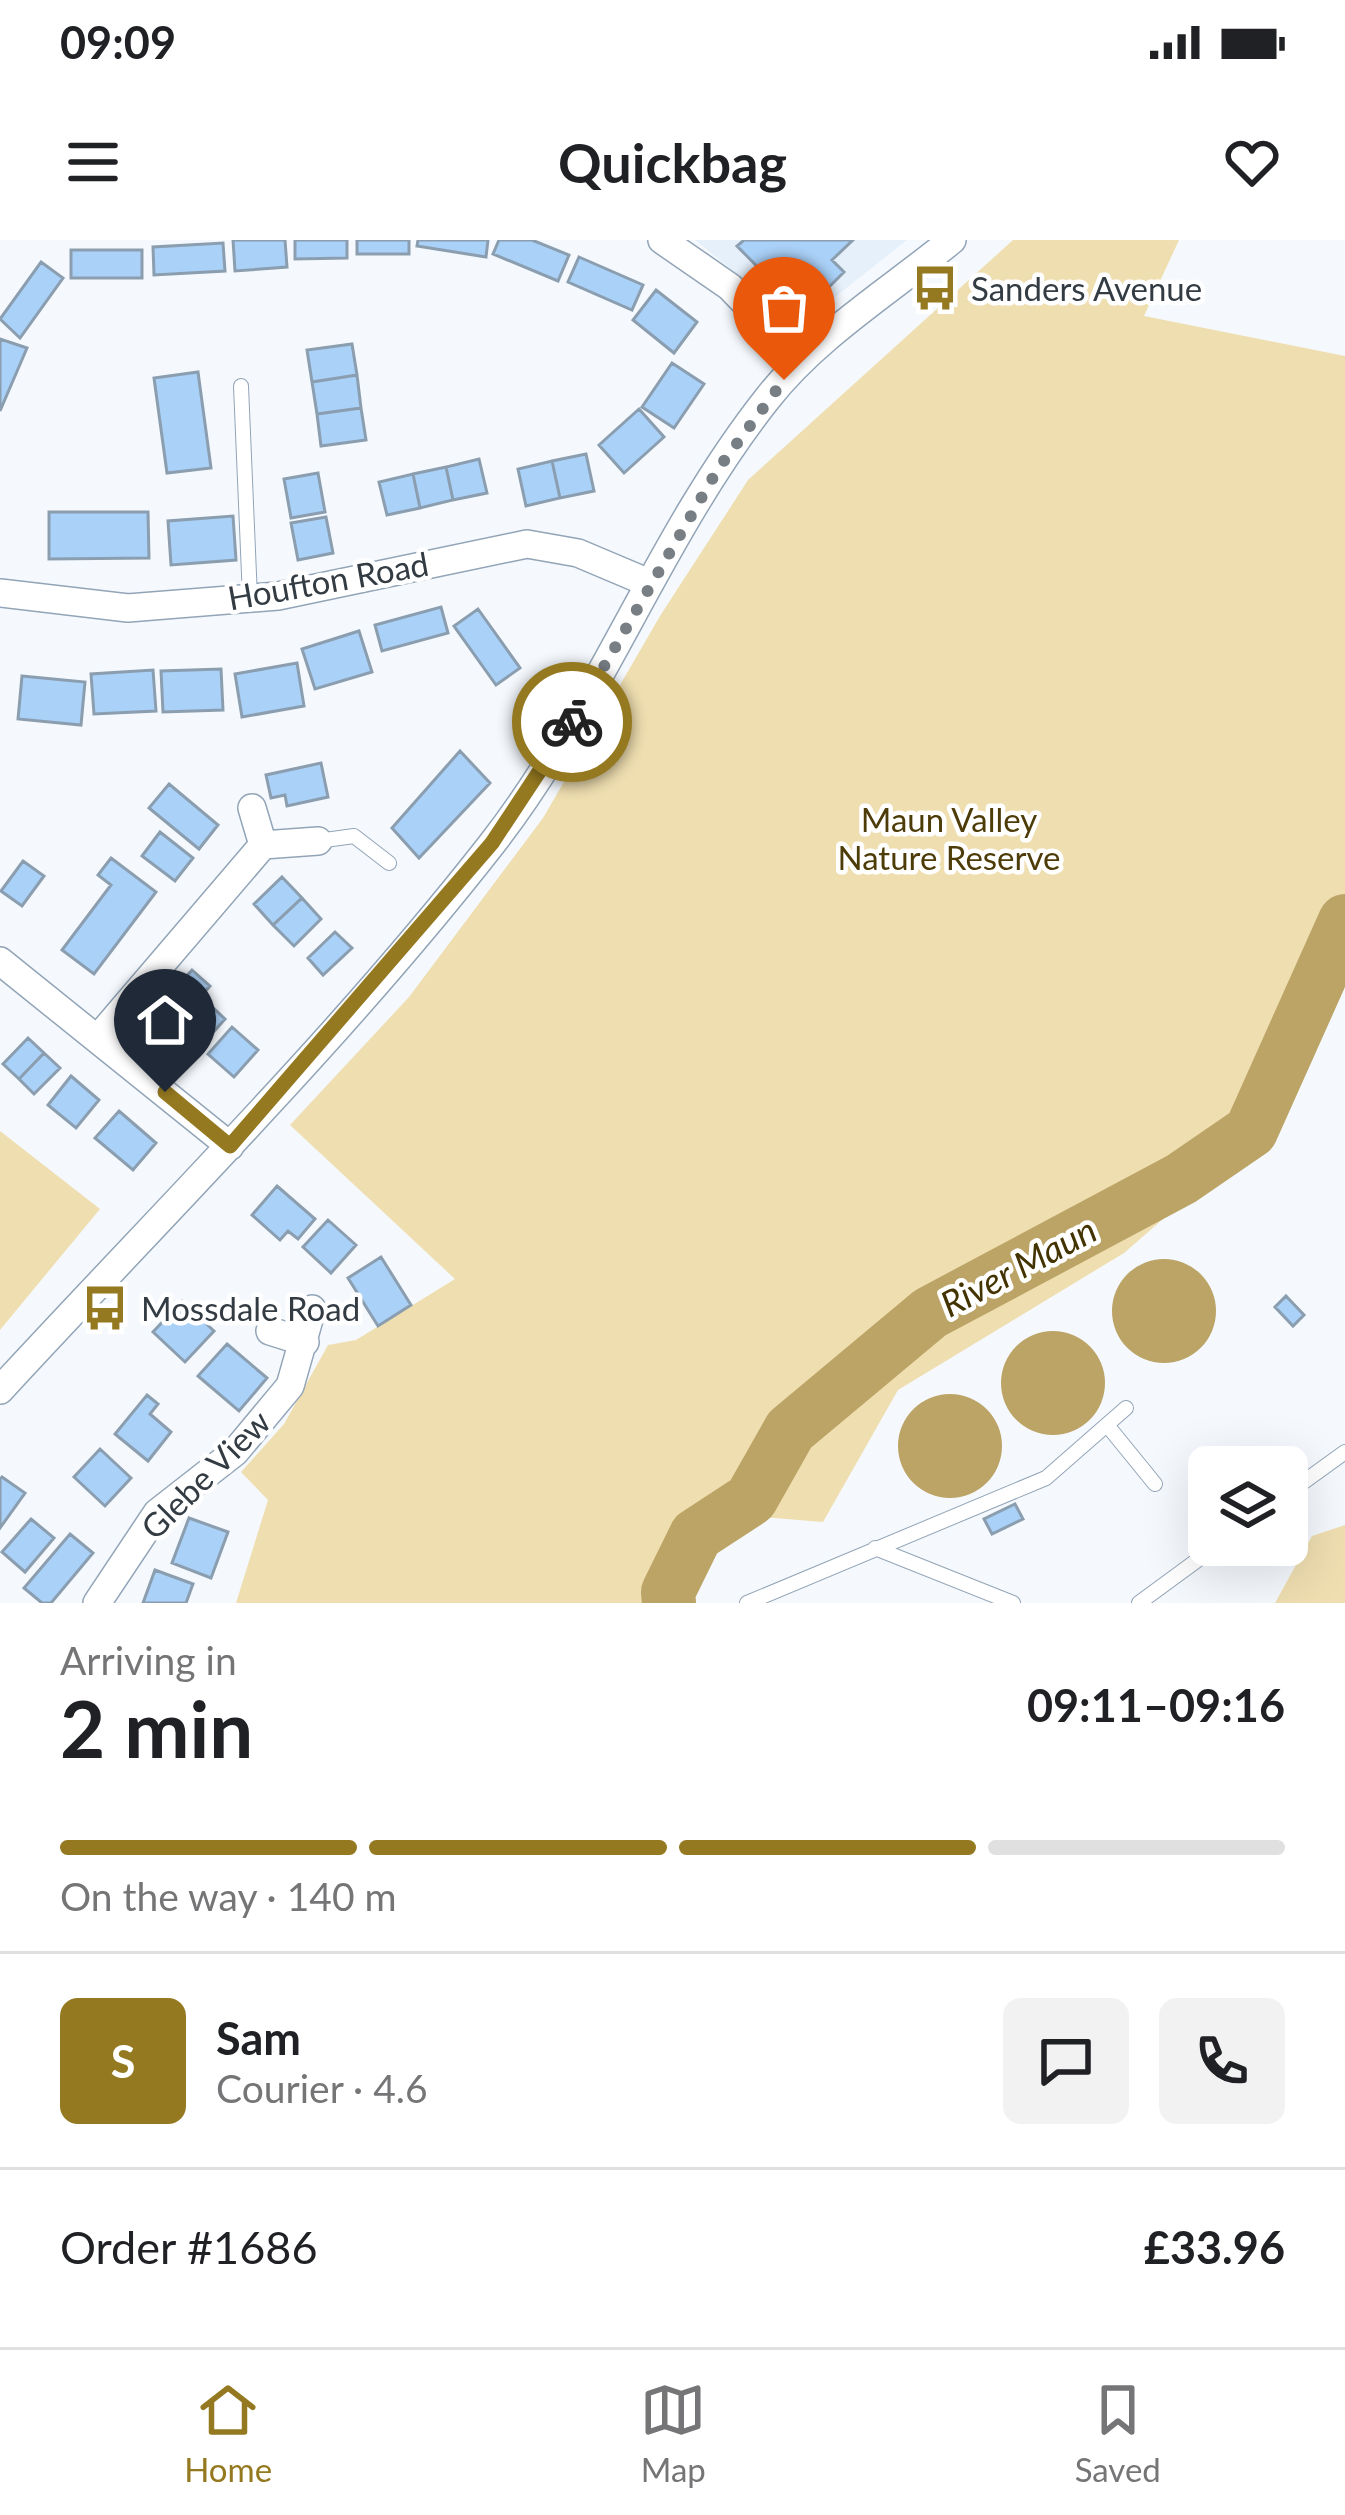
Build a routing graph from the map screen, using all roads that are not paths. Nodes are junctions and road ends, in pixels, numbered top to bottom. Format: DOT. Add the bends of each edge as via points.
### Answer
graph roads {
  1 [pos="662,240"];
  2 [pos="952,240"];
  3 [pos="800,362"];
  4 [pos="241,386"];
  5 [pos="649,583"];
  6 [pos="0,593"];
  7 [pos="250,598"];
  8 [pos="252,808"];
  9 [pos="318,842"];
  10 [pos="263,845"];
  11 [pos="389,863"];
  12 [pos="0,961"];
  13 [pos="99,1037"];
  14 [pos="230,1146"];
  15 [pos="312,1309"];
  16 [pos="270,1330"];
  17 [pos="304,1342"];
  18 [pos="0,1390"];
  19 [pos="1126,1408"];
  20 [pos="1107,1425"];
  21 [pos="1345,1452"];
  22 [pos="1308,1479"];
  23 [pos="1155,1484"];
  24 [pos="875,1548"];
  25 [pos="1189,1566"];
  26 [pos="97,1603"];
  27 [pos="747,1603"];
  28 [pos="1012,1603"];
  29 [pos="1139,1603"];
  1 -- 3 [label="street" via="730,287"];
  2 -- 3 [label="street"];
  3 -- 5 [label="street" via="718,469"];
  4 -- 7 [label="lane"];
  5 -- 7 [label="street, Houfton Road" via="578,554 527,544"];
  5 -- 14 [label="street" via="547,766 492,843"];
  6 -- 7 [label="street, Houfton Road" via="128,608"];
  8 -- 10 [label="street"];
  9 -- 10 [label="street"];
  9 -- 11 [label="lane" via="354,836"];
  10 -- 13 [label="street"];
  12 -- 13 [label="street"];
  13 -- 14 [label="street"];
  14 -- 18 [label="street"];
  15 -- 17 [label="street, Glebe View"];
  16 -- 17 [label="street"];
  17 -- 26 [label="street, Glebe View" via="290,1386 235,1452 157,1513"];
  19 -- 20 [label="lane"];
  20 -- 23 [label="lane"];
  20 -- 24 [label="lane" via="1046,1478"];
  21 -- 22 [label="lane"];
  24 -- 27 [label="lane"];
  24 -- 28 [label="lane"];
  25 -- 29 [label="lane"];
}
